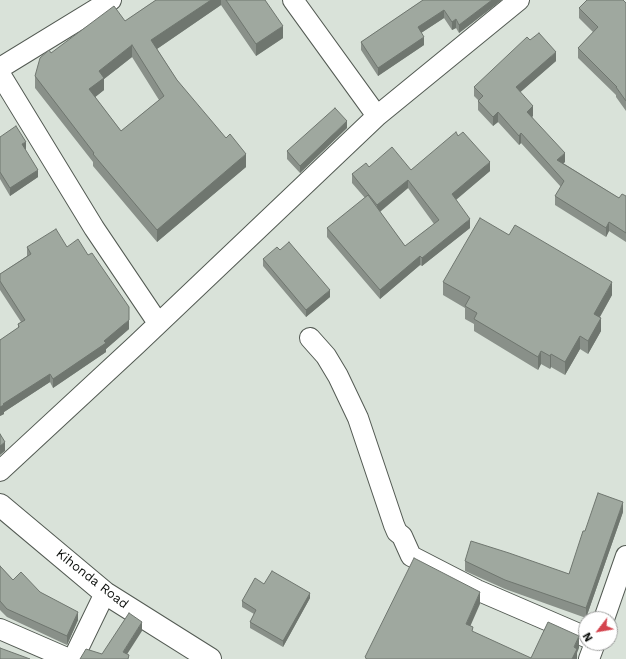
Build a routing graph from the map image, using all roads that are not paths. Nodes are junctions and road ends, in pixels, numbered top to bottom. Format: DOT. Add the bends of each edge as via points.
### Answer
graph roads {
  1 [pos="111,0"];
  2 [pos="293,0"];
  3 [pos="519,0"];
  4 [pos="0,68"];
  5 [pos="0,74"];
  6 [pos="378,116"];
  7 [pos="158,323"];
  8 [pos="310,338"];
  9 [pos="0,471"];
  10 [pos="0,505"];
  11 [pos="626,556"];
  12 [pos="105,593"];
  13 [pos="607,611"];
  14 [pos="0,629"];
  15 [pos="578,634"];
  16 [pos="69,659"];
  17 [pos="73,659"];
  18 [pos="210,659"];
  1 -- 4 [label="street"];
  2 -- 6 [label="street"];
  3 -- 6 [label="street"];
  5 -- 7 [label="street" via="94,228"];
  6 -- 7 [label="street"];
  7 -- 9 [label="street"];
  8 -- 15 [label="street" via="326,356 338,376 358,418 394,525 411,556 477,590"];
  10 -- 12 [label="street, Kihonda Road"];
  11 -- 13 [label="street"];
  12 -- 17 [label="street"];
  12 -- 18 [label="street, Kihonda Road"];
  14 -- 16 [label="street"];
}
